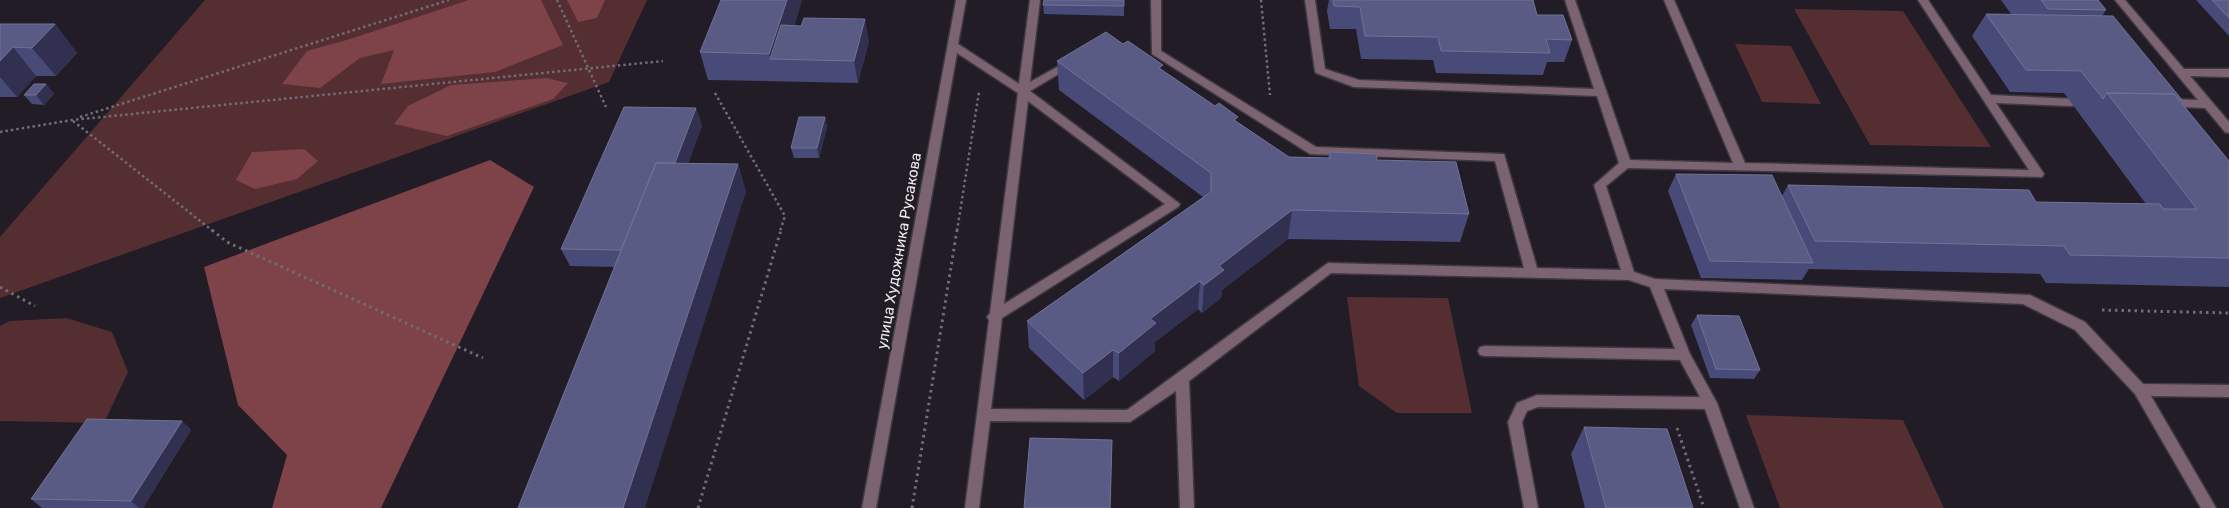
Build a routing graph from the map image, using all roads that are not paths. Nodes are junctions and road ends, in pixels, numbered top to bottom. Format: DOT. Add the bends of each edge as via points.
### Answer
graph roads {
  1 [pos="961,0"];
  2 [pos="1035,0"];
  3 [pos="1156,0"];
  4 [pos="1310,0"];
  5 [pos="1570,0"];
  6 [pos="1669,0"];
  7 [pos="1924,0"];
  8 [pos="2120,0"];
  9 [pos="952,45"];
  10 [pos="1079,59"];
  11 [pos="2180,72"];
  12 [pos="2229,73"];
  13 [pos="1022,91"];
  14 [pos="1602,94"];
  15 [pos="1988,99"];
  16 [pos="2071,102"];
  17 [pos="2158,103"];
  18 [pos="2208,104"];
  19 [pos="2229,129"];
  20 [pos="1625,164"];
  21 [pos="1741,167"];
  22 [pos="1532,273"];
  23 [pos="1629,276"];
  24 [pos="1654,284"];
  25 [pos="994,317"];
  26 [pos="1485,351"];
  27 [pos="1684,355"];
  28 [pos="1182,379"];
  29 [pos="2140,390"];
  30 [pos="2229,391"];
  31 [pos="1710,403"];
  32 [pos="984,415"];
  33 [pos="869,508"];
  34 [pos="972,508"];
  35 [pos="1187,508"];
  36 [pos="1531,508"];
  37 [pos="1747,508"];
  38 [pos="2209,508"];
  1 -- 9 [label="street, улица Художника Русакова"];
  2 -- 13 [label="street"];
  3 -- 22 [label="street" via="1152,52 1314,151 1500,157"];
  4 -- 14 [label="street" via="1320,71 1358,84"];
  5 -- 14 [label="street"];
  6 -- 21 [label="street"];
  7 -- 15 [label="street"];
  8 -- 11 [label="street"];
  9 -- 13 [label="street"];
  9 -- 33 [label="street, улица Художника Русакова"];
  10 -- 13 [label="street"];
  11 -- 12 [label="street"];
  11 -- 18 [label="street"];
  13 -- 25 [label="street"];
  13 -- 25 [label="street" via="1174,204"];
  14 -- 20 [label="street"];
  15 -- 16 [label="street"];
  15 -- 21 [label="street" via="2038,174"];
  17 -- 18 [label="street"];
  18 -- 19 [label="street"];
  20 -- 21 [label="street"];
  20 -- 23 [label="street" via="1600,185"];
  22 -- 23 [label="street"];
  22 -- 28 [label="street" via="1328,268"];
  23 -- 24 [label="street"];
  24 -- 27 [label="street"];
  24 -- 29 [label="street" via="2025,299 2080,326"];
  25 -- 32 [label="street"];
  26 -- 27 [label="street"];
  27 -- 31 [label="street"];
  28 -- 32 [label="street" via="1130,416"];
  28 -- 35 [label="street"];
  29 -- 30 [label="street"];
  29 -- 38 [label="street"];
  31 -- 36 [label="street" via="1537,401 1522,407 1515,422"];
  31 -- 37 [label="street"];
  32 -- 34 [label="street"];
}
